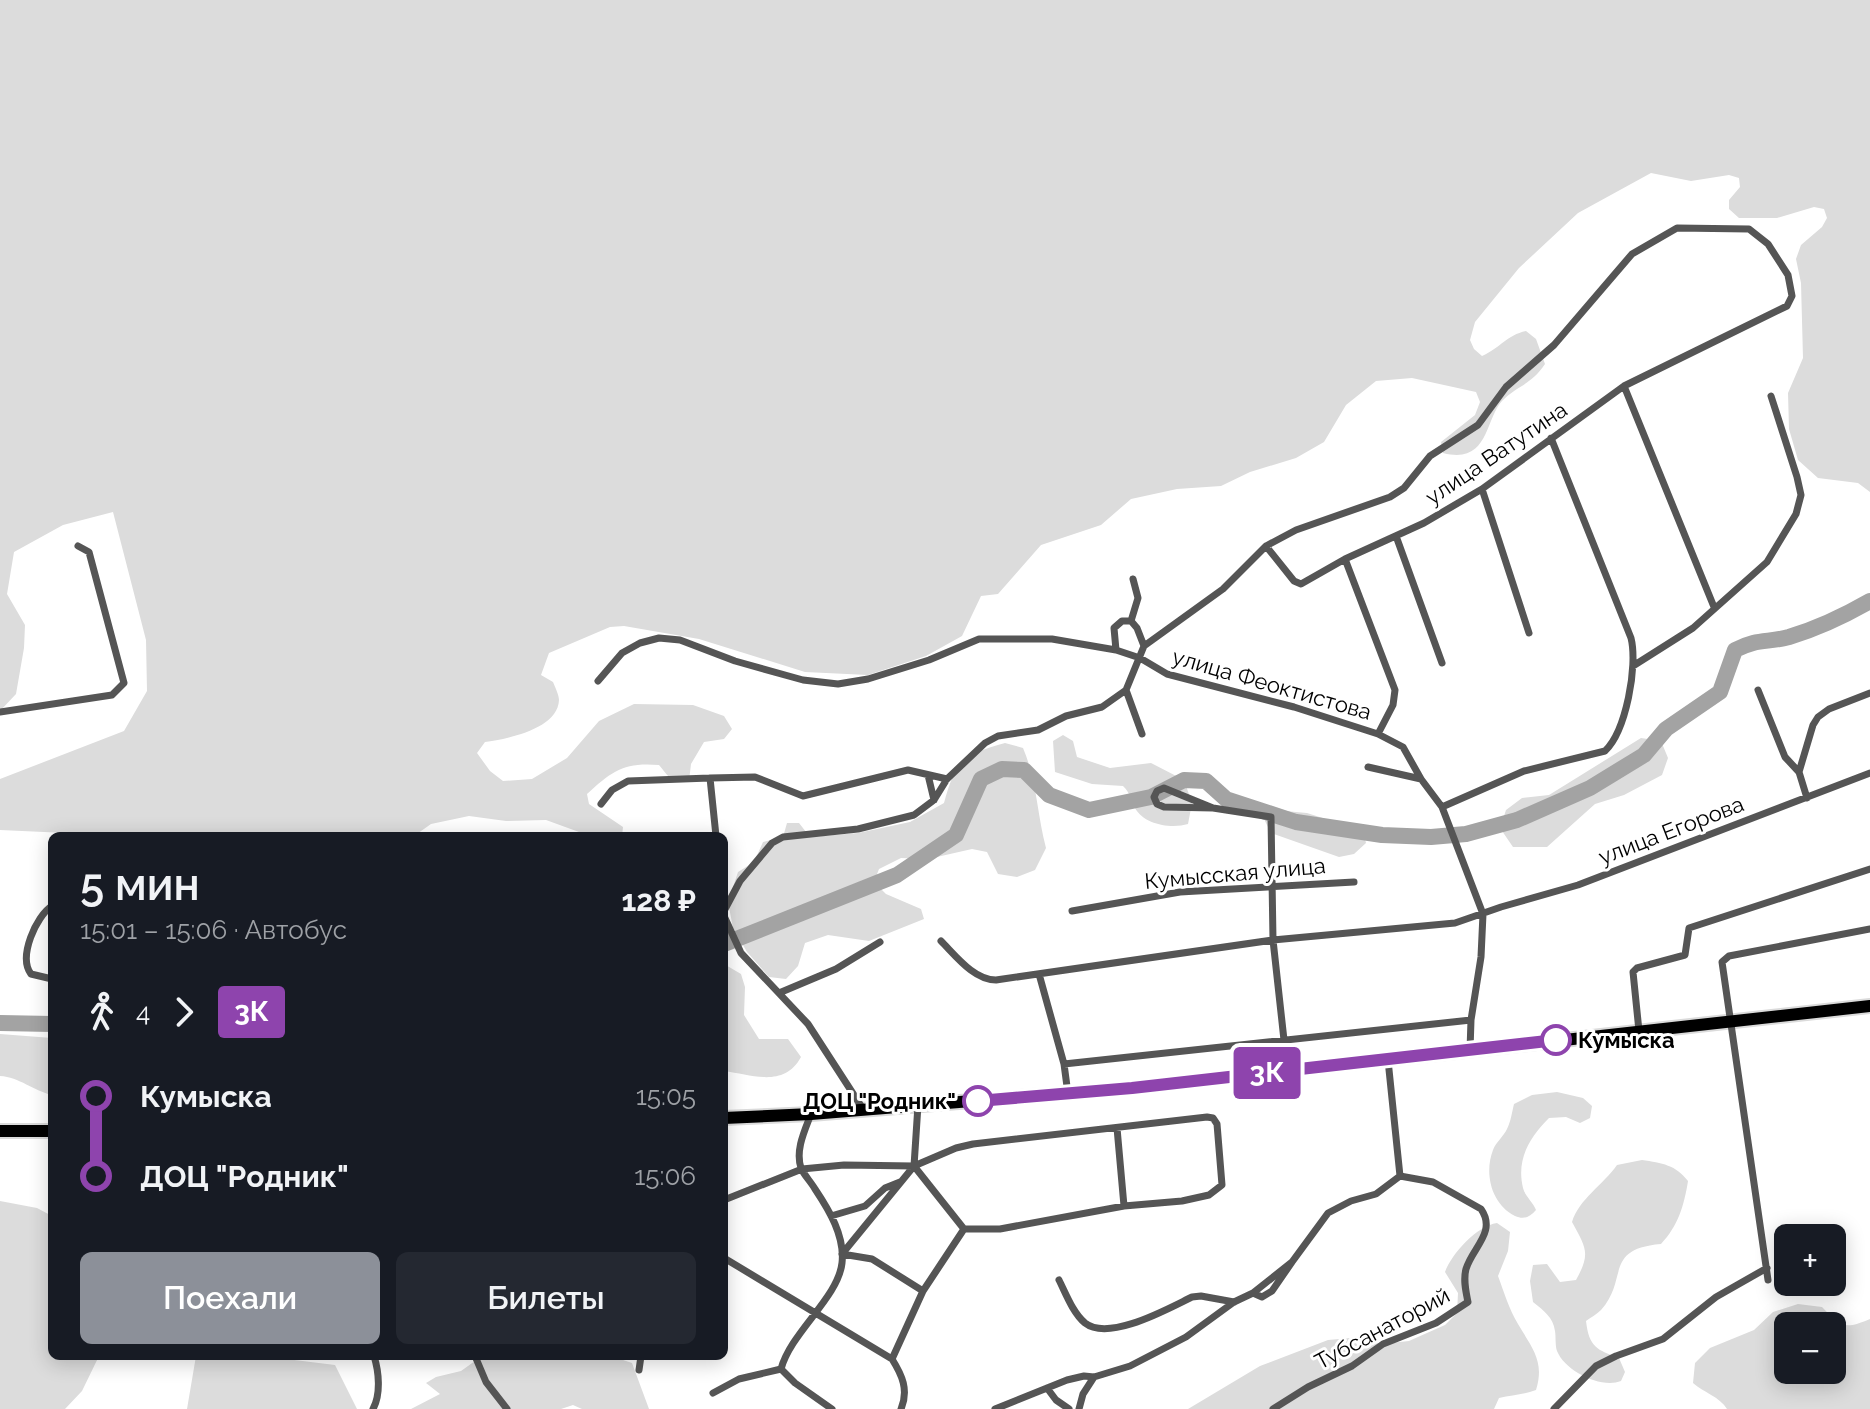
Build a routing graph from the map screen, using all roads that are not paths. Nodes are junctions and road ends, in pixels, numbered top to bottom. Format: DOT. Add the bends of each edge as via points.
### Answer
graph roads {
  1 [pos="1624,386"];
  2 [pos="1771,396"];
  3 [pos="1551,438"];
  4 [pos="1482,489"];
  5 [pos="1396,536"];
  6 [pos="78,546"];
  7 [pos="1266,546"];
  8 [pos="1345,559"];
  9 [pos="1133,579"];
  10 [pos="1714,607"];
  11 [pos="1131,621"];
  12 [pos="1529,633"];
  13 [pos="1144,646"];
  14 [pos="1116,650"];
  15 [pos="1140,658"];
  16 [pos="1442,663"];
  17 [pos="1633,666"];
  18 [pos="598,681"];
  19 [pos="1126,690"];
  20 [pos="1758,690"];
  21 [pos="1870,693"];
  22 [pos="0,712"];
  23 [pos="1142,734"];
  24 [pos="1378,734"];
  25 [pos="1368,767"];
  26 [pos="1799,772"];
  27 [pos="1870,773"];
  28 [pos="928,775"];
  29 [pos="710,778"];
  30 [pos="947,779"];
  31 [pos="1421,779"];
  32 [pos="1807,798"];
  33 [pos="934,800"];
  34 [pos="601,804"];
  35 [pos="1442,807"];
  36 [pos="1213,808"];
  37 [pos="716,832"];
  38 [pos="1870,869"];
  39 [pos="1354,882"];
  40 [pos="1272,886"];
  41 [pos="728,906"];
  42 [pos="48,908"];
  43 [pos="1072,911"];
  44 [pos="1483,914"];
  45 [pos="728,923"];
  46 [pos="1870,929"];
  47 [pos="1273,940"];
  48 [pos="941,941"];
  49 [pos="880,942"];
  50 [pos="1039,974"];
  51 [pos="48,978"];
  52 [pos="779,993"];
  53 [pos="1870,1006"];
  54 [pos="1471,1020"];
  55 [pos="1730,1021"];
  56 [pos="1639,1031"];
  57 [pos="1284,1040"];
  58 [pos="1470,1050"];
  59 [pos="1388,1060"];
  60 [pos="1064,1064"];
  61 [pos="1068,1094"];
  62 [pos="918,1105"];
  63 [pos="863,1109"];
  64 [pos="811,1114"];
  65 [pos="728,1118"];
  66 [pos="1117,1128"];
  67 [pos="0,1131"];
  68 [pos="48,1131"];
  69 [pos="914,1166"];
  70 [pos="802,1169"];
  71 [pos="1400,1176"];
  72 [pos="901,1182"];
  73 [pos="728,1198"];
  74 [pos="1124,1206"];
  75 [pos="831,1216"];
  76 [pos="964,1229"];
  77 [pos="842,1254"];
  78 [pos="728,1260"];
  79 [pos="1767,1268"];
  80 [pos="1059,1280"];
  81 [pos="1768,1280"];
  82 [pos="923,1291"];
  83 [pos="1234,1302"];
  84 [pos="815,1312"];
  85 [pos="892,1359"];
  86 [pos="375,1360"];
  87 [pos="477,1360"];
  88 [pos="640,1360"];
  89 [pos="781,1369"];
  90 [pos="639,1370"];
  91 [pos="1094,1377"];
  92 [pos="1047,1388"];
  93 [pos="713,1393"];
  94 [pos="375,1408"];
  95 [pos="507,1409"];
  96 [pos="832,1409"];
  97 [pos="901,1409"];
  98 [pos="995,1409"];
  99 [pos="1069,1409"];
  100 [pos="1079,1409"];
  101 [pos="1273,1409"];
  102 [pos="1554,1409"];
  1 -- 3 [label="street, улица Ватутина"];
  1 -- 7 [label="street, улица Ватутина" via="1787,306 1792,296 1788,275 1768,244 1749,229 1677,228 1632,254 1554,345 1494,399 1478,425 1430,456 1404,488"];
  1 -- 10 [label="street"];
  2 -- 10 [label="street" via="1801,495 1796,514 1767,562"];
  3 -- 4 [label="street, улица Ватутина"];
  3 -- 17 [label="street" via="1631,638"];
  4 -- 5 [label="street, улица Ватутина"];
  4 -- 12 [label="street"];
  5 -- 8 [label="street, улица Ватутина"];
  5 -- 16 [label="street"];
  6 -- 22 [label="street" via="89,552 124,683 112,695"];
  7 -- 8 [label="street, улица Ватутина" via="1301,584"];
  7 -- 13 [label="street" via="1223,589"];
  8 -- 24 [label="street" via="1395,690"];
  9 -- 11 [label="street" via="1138,598"];
  10 -- 17 [label="street" via="1693,628"];
  11 -- 13 [label="street"];
  11 -- 14 [label="street" via="1114,628"];
  13 -- 15 [label="street"];
  14 -- 15 [label="street, улица Феоктистова"];
  14 -- 18 [label="street, улица Феоктистова" via="1052,639 994,637 838,684 803,680 659,638 622,653"];
  15 -- 19 [label="street"];
  15 -- 24 [label="street, улица Феоктистова" via="1167,674"];
  17 -- 35 [label="street" via="1620,731 1605,751 1524,771"];
  19 -- 23 [label="street"];
  19 -- 30 [label="street" via="1102,707 1038,730 998,736"];
  20 -- 26 [label="street" via="1785,757"];
  21 -- 26 [label="street" via="1818,717"];
  24 -- 31 [label="street, улица Феоктистова" via="1403,747"];
  25 -- 31 [label="street"];
  26 -- 32 [label="street"];
  27 -- 32 [label="street, улица Егорова"];
  28 -- 29 [label="street" via="901,771 803,796 755,777"];
  28 -- 30 [label="street"];
  28 -- 33 [label="street"];
  29 -- 34 [label="street" via="628,781"];
  29 -- 37 [label="street"];
  30 -- 33 [label="street"];
  31 -- 35 [label="street, улица Феоктистова"];
  32 -- 44 [label="street, улица Егорова" via="1578,885"];
  33 -- 41 [label="street" via="914,815 858,829 783,837 740,881"];
  35 -- 44 [label="street, улица Феоктистова"];
  36 -- 36 [label="street" via="1164,807 1154,797 1164,788"];
  36 -- 40 [label="street" via="1271,817"];
  38 -- 56 [label="street" via="1689,928 1685,955 1633,972"];
  39 -- 40 [label="street, Кумысская улица"];
  40 -- 43 [label="street, Кумысская улица" via="1180,892"];
  40 -- 47 [label="street"];
  42 -- 51 [label="street" via="25,961 31,974"];
  44 -- 47 [label="street, улица Егорова" via="1443,926"];
  44 -- 54 [label="street, улица Феоктистова"];
  45 -- 52 [label="street" via="741,953"];
  46 -- 55 [label="street" via="1724,958"];
  47 -- 50 [label="street, улица Егорова"];
  47 -- 57 [label="street"];
  48 -- 50 [label="street, улица Егорова" via="986,980"];
  49 -- 52 [label="street" via="836,969"];
  50 -- 60 [label="street"];
  52 -- 63 [label="street" via="822,1043"];
  53 -- 55 [label="main road"];
  54 -- 57 [label="street"];
  54 -- 58 [label="street, улица Феоктистова"];
  55 -- 56 [label="main road"];
  55 -- 79 [label="street"];
  56 -- 58 [label="main road"];
  57 -- 60 [label="street"];
  58 -- 59 [label="main road"];
  59 -- 61 [label="main road"];
  59 -- 71 [label="street"];
  60 -- 61 [label="street"];
  61 -- 62 [label="main road"];
  62 -- 63 [label="main road"];
  62 -- 69 [label="street"];
  63 -- 64 [label="main road"];
  64 -- 65 [label="main road"];
  64 -- 70 [label="street" via="800,1151"];
  66 -- 69 [label="street" via="973,1144"];
  66 -- 74 [label="street"];
  66 -- 74 [label="street" via="1207,1117 1217,1124 1222,1185 1209,1195 1182,1201"];
  67 -- 68 [label="main road"];
  69 -- 70 [label="street"];
  69 -- 72 [label="street"];
  69 -- 76 [label="street"];
  70 -- 73 [label="street"];
  70 -- 75 [label="street"];
  71 -- 83 [label="street" via="1387,1188 1328,1213 1292,1262"];
  71 -- 101 [label="street, Тубсанаторий" via="1433,1182 1486,1216 1486,1231 1466,1270 1468,1302 1436,1323 1383,1344"];
  72 -- 75 [label="street" via="865,1206"];
  72 -- 77 [label="street"];
  74 -- 76 [label="street" via="1000,1229"];
  75 -- 77 [label="street"];
  76 -- 82 [label="street"];
  77 -- 82 [label="street" via="872,1259"];
  77 -- 84 [label="street" via="837,1279"];
  78 -- 84 [label="street"];
  79 -- 81 [label="street"];
  79 -- 102 [label="street" via="1716,1297 1663,1339 1596,1366"];
  80 -- 83 [label="street" via="1090,1327 1138,1322 1192,1297"];
  82 -- 85 [label="street"];
  83 -- 91 [label="street" via="1177,1342"];
  84 -- 85 [label="street"];
  84 -- 89 [label="street" via="790,1346"];
  85 -- 97 [label="street" via="905,1386"];
  86 -- 94 [label="street"];
  87 -- 95 [label="street"];
  88 -- 90 [label="street"];
  89 -- 93 [label="street" via="739,1379"];
  89 -- 96 [label="street"];
  91 -- 92 [label="street" via="1076,1377"];
  91 -- 100 [label="street"];
  92 -- 98 [label="street"];
  92 -- 99 [label="street"];
}
